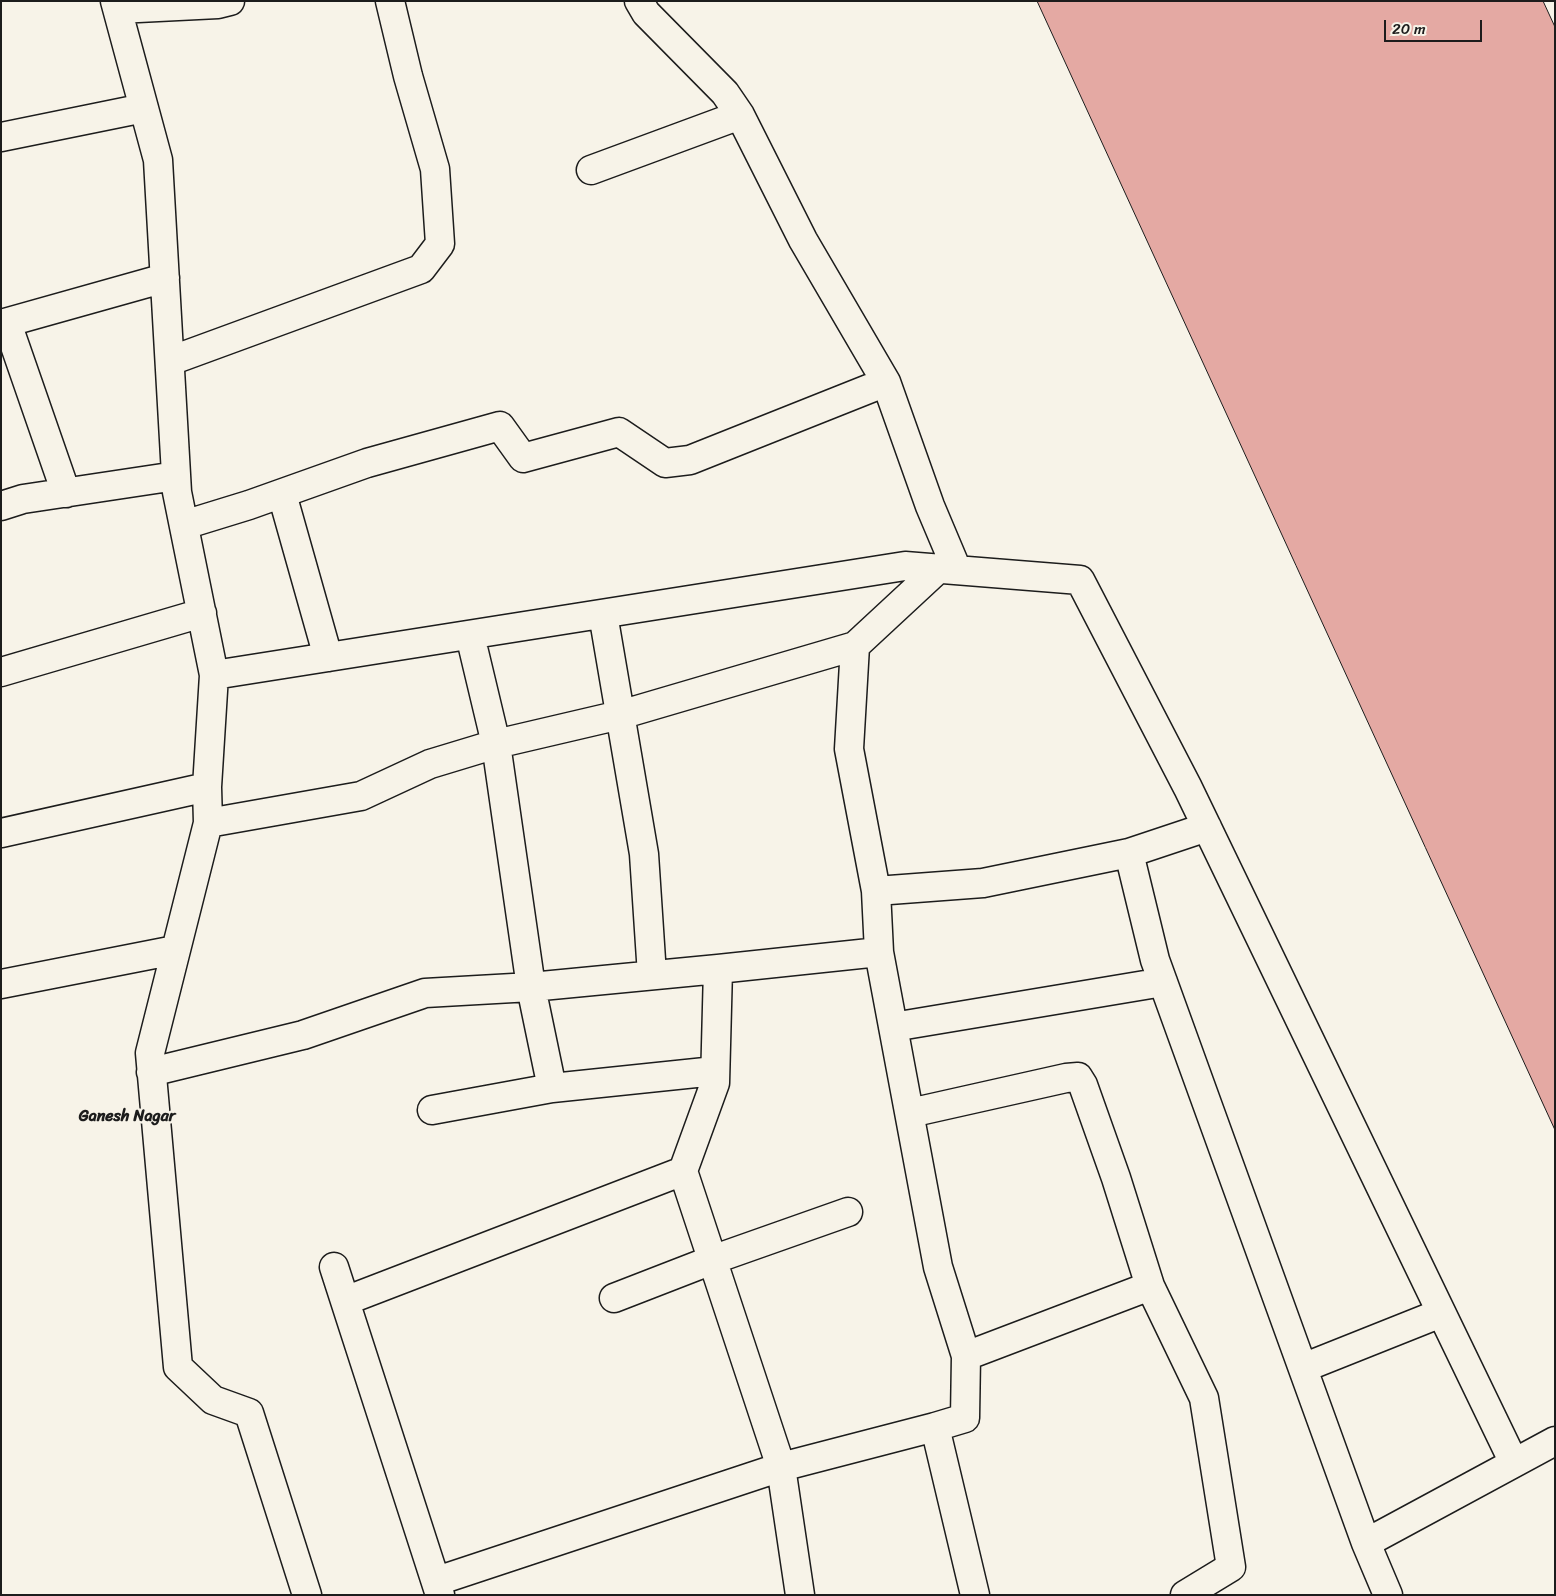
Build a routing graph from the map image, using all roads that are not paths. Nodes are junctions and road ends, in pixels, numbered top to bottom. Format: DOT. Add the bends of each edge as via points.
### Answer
graph roads {
  1 [pos="230,1"];
  2 [pos="390,1"];
  3 [pos="640,1"];
  4 [pos="117,5"];
  5 [pos="144,108"];
  6 [pos="740,115"];
  7 [pos="1,137"];
  8 [pos="591,170"];
  9 [pos="165,278"];
  10 [pos="4,323"];
  11 [pos="170,361"];
  12 [pos="886,382"];
  13 [pos="176,476"];
  14 [pos="66,493"];
  15 [pos="282,494"];
  16 [pos="1,506"];
  17 [pos="184,525"];
  18 [pos="948,569"];
  19 [pos="202,613"];
  20 [pos="602,614"];
  21 [pos="470,635"];
  22 [pos="855,646"];
  23 [pos="328,657"];
  24 [pos="1,672"];
  25 [pos="214,675"];
  26 [pos="620,715"];
  27 [pos="496,744"];
  28 [pos="207,787"];
  29 [pos="208,823"];
  30 [pos="1207,827"];
  31 [pos="1,833"];
  32 [pos="1129,853"];
  33 [pos="876,891"];
  34 [pos="175,950"];
  35 [pos="879,952"];
  36 [pos="718,969"];
  37 [pos="652,975"];
  38 [pos="1163,982"];
  39 [pos="1,984"];
  40 [pos="531,987"];
  41 [pos="893,1027"];
  42 [pos="715,1071"];
  43 [pos="151,1072"];
  44 [pos="552,1088"];
  45 [pos="432,1110"];
  46 [pos="910,1113"];
  47 [pos="682,1171"];
  48 [pos="848,1212"];
  49 [pos="712,1260"];
  50 [pos="334,1267"];
  51 [pos="1150,1286"];
  52 [pos="614,1298"];
  53 [pos="345,1301"];
  54 [pos="1441,1313"];
  55 [pos="966,1356"];
  56 [pos="1303,1368"];
  57 [pos="935,1426"];
  58 [pos="1555,1441"];
  59 [pos="1514,1463"];
  60 [pos="781,1467"];
  61 [pos="1366,1542"];
  62 [pos="438,1588"];
  63 [pos="307,1595"];
  64 [pos="800,1595"];
  65 [pos="975,1595"];
  66 [pos="1185,1595"];
  67 [pos="1388,1595"];
  1 -- 4 [label="street" via="218,4"];
  2 -- 11 [label="street" via="435,169 440,244 421,269"];
  3 -- 6 [label="street" via="646,13 724,93"];
  4 -- 5 [label="street"];
  5 -- 7 [label="street"];
  5 -- 9 [label="street" via="158,160"];
  6 -- 8 [label="street"];
  6 -- 12 [label="street" via="802,240"];
  9 -- 10 [label="street"];
  9 -- 11 [label="street"];
  10 -- 14 [label="street"];
  11 -- 13 [label="street"];
  12 -- 15 [label="street" via="690,460 665,464 619,432 523,458 500,426 367,463"];
  12 -- 18 [label="street" via="930,506"];
  13 -- 14 [label="street"];
  13 -- 17 [label="street"];
  14 -- 16 [label="street" via="23,499"];
  15 -- 17 [label="street"];
  15 -- 23 [label="street"];
  17 -- 19 [label="street"];
  18 -- 20 [label="street" via="905,566"];
  18 -- 22 [label="street"];
  18 -- 30 [label="street" via="1080,580"];
  19 -- 24 [label="street"];
  19 -- 25 [label="street"];
  20 -- 21 [label="street"];
  20 -- 26 [label="street"];
  21 -- 23 [label="street"];
  21 -- 27 [label="street"];
  22 -- 26 [label="street"];
  22 -- 33 [label="street" via="849,749"];
  23 -- 25 [label="street"];
  25 -- 28 [label="street"];
  26 -- 27 [label="street"];
  26 -- 37 [label="street" via="644,854"];
  27 -- 29 [label="street" via="430,764 361,796"];
  27 -- 40 [label="street"];
  28 -- 29 [label="street"];
  28 -- 31 [label="street"];
  29 -- 34 [label="street"];
  30 -- 32 [label="street"];
  30 -- 54 [label="street"];
  32 -- 33 [label="street" via="983,883"];
  32 -- 38 [label="street"];
  33 -- 35 [label="street"];
  34 -- 39 [label="street"];
  34 -- 43 [label="street" via="150,1053"];
  35 -- 36 [label="street"];
  35 -- 41 [label="street"];
  36 -- 37 [label="street"];
  36 -- 42 [label="street"];
  37 -- 40 [label="street"];
  38 -- 41 [label="street"];
  38 -- 56 [label="street"];
  40 -- 43 [label="street" via="425,993 303,1035"];
  40 -- 44 [label="street"];
  41 -- 46 [label="street"];
  42 -- 44 [label="street"];
  42 -- 47 [label="street" via="716,1083"];
  43 -- 63 [label="street" via="178,1367 213,1400 249,1413"];
  44 -- 45 [label="street"];
  46 -- 51 [label="street" via="1078,1078 1116,1178"];
  46 -- 55 [label="street" via="938,1267"];
  47 -- 49 [label="street"];
  47 -- 53 [label="street"];
  48 -- 49 [label="street"];
  49 -- 52 [label="street"];
  49 -- 60 [label="street"];
  50 -- 53 [label="street"];
  51 -- 55 [label="street"];
  51 -- 66 [label="street" via="1204,1398 1231,1567"];
  53 -- 62 [label="street"];
  54 -- 56 [label="street"];
  54 -- 59 [label="street"];
  55 -- 57 [label="street" via="965,1418"];
  56 -- 61 [label="street"];
  57 -- 60 [label="street"];
  57 -- 65 [label="street"];
  58 -- 59 [label="street"];
  59 -- 61 [label="street"];
  60 -- 62 [label="street"];
  60 -- 64 [label="street"];
  61 -- 67 [label="street"];
}
